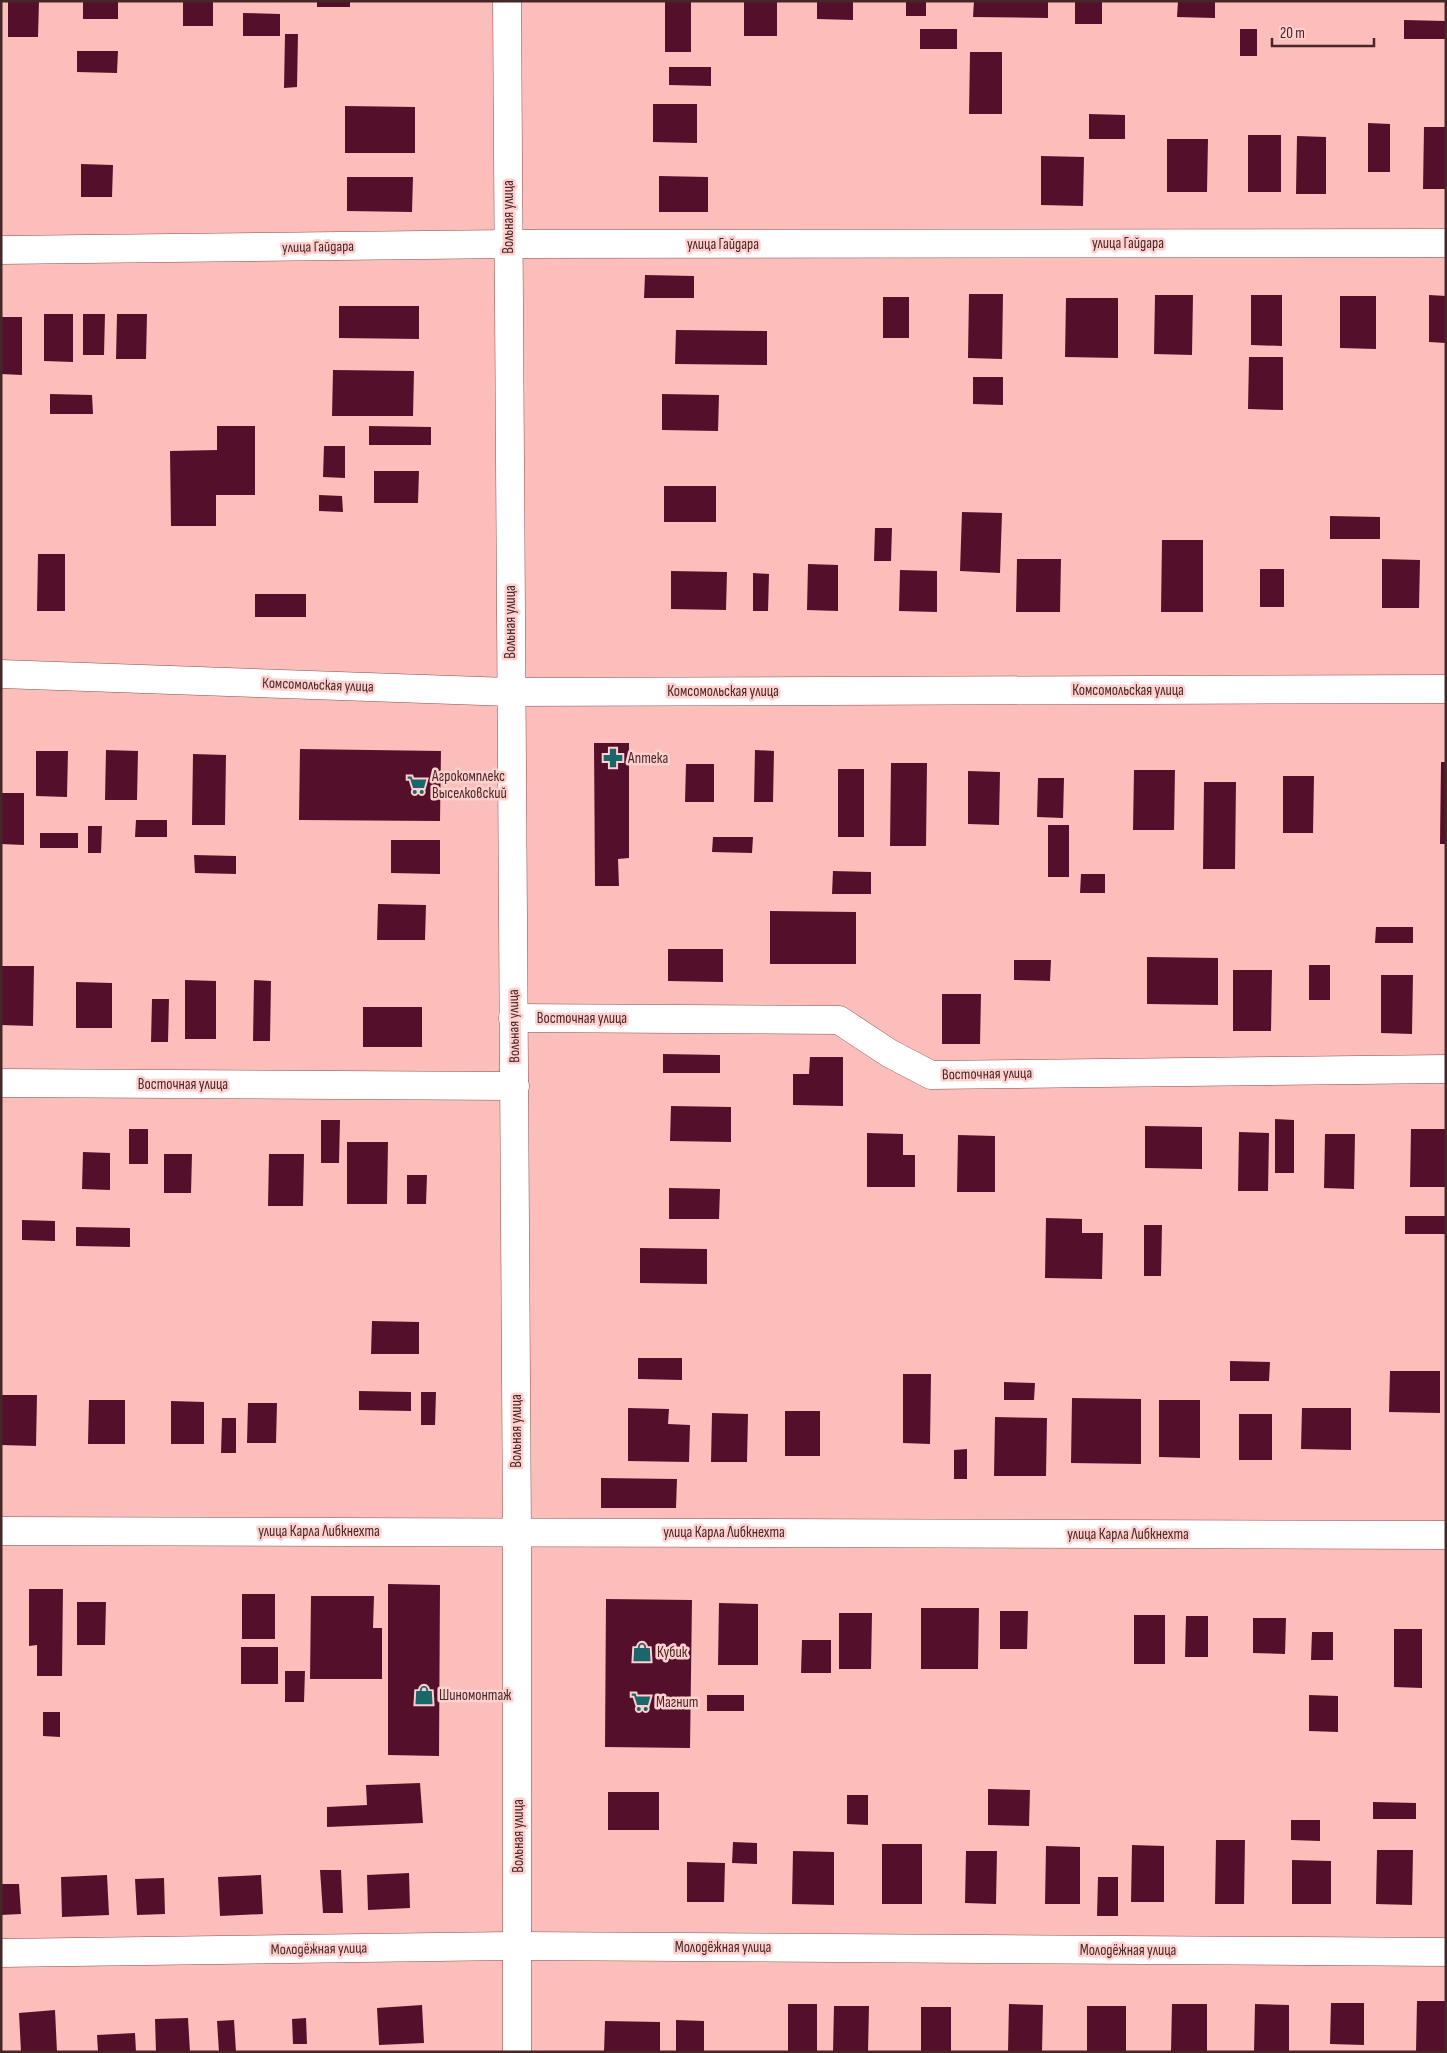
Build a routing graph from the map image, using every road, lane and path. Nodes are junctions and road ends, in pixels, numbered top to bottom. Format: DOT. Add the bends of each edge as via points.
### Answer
graph roads {
  1 [pos="507,1"];
  2 [pos="1446,242"];
  3 [pos="508,244"];
  4 [pos="1,250"];
  5 [pos="1,674"];
  6 [pos="1446,689"];
  7 [pos="511,692"];
  8 [pos="513,1018"];
  9 [pos="1446,1068"];
  10 [pos="1,1083"];
  11 [pos="515,1086"];
  12 [pos="1,1531"];
  13 [pos="517,1532"];
  14 [pos="1446,1535"];
  15 [pos="518,1946"];
  16 [pos="1446,1952"];
  17 [pos="1,1953"];
  18 [pos="517,2052"];
  1 -- 3 [label="street, Вольная улица"];
  2 -- 3 [label="street, улица Гайдара"];
  3 -- 4 [label="street, улица Гайдара"];
  3 -- 7 [label="street, Вольная улица"];
  5 -- 7 [label="street, Комсомольская улица"];
  6 -- 7 [label="street, Комсомольская улица"];
  7 -- 8 [label="street, Вольная улица"];
  8 -- 9 [label="street, Восточная улица" via="839,1020 889,1053 931,1074"];
  8 -- 11 [label="street, Вольная улица"];
  10 -- 11 [label="street, Восточная улица"];
  11 -- 13 [label="street, Вольная улица"];
  12 -- 13 [label="street, улица Карла Либкнехта"];
  13 -- 14 [label="street, улица Карла Либкнехта"];
  13 -- 15 [label="street, Вольная улица"];
  15 -- 16 [label="street, Молодёжная улица"];
  15 -- 17 [label="street, Молодёжная улица"];
  15 -- 18 [label="street, Вольная улица"];
}
